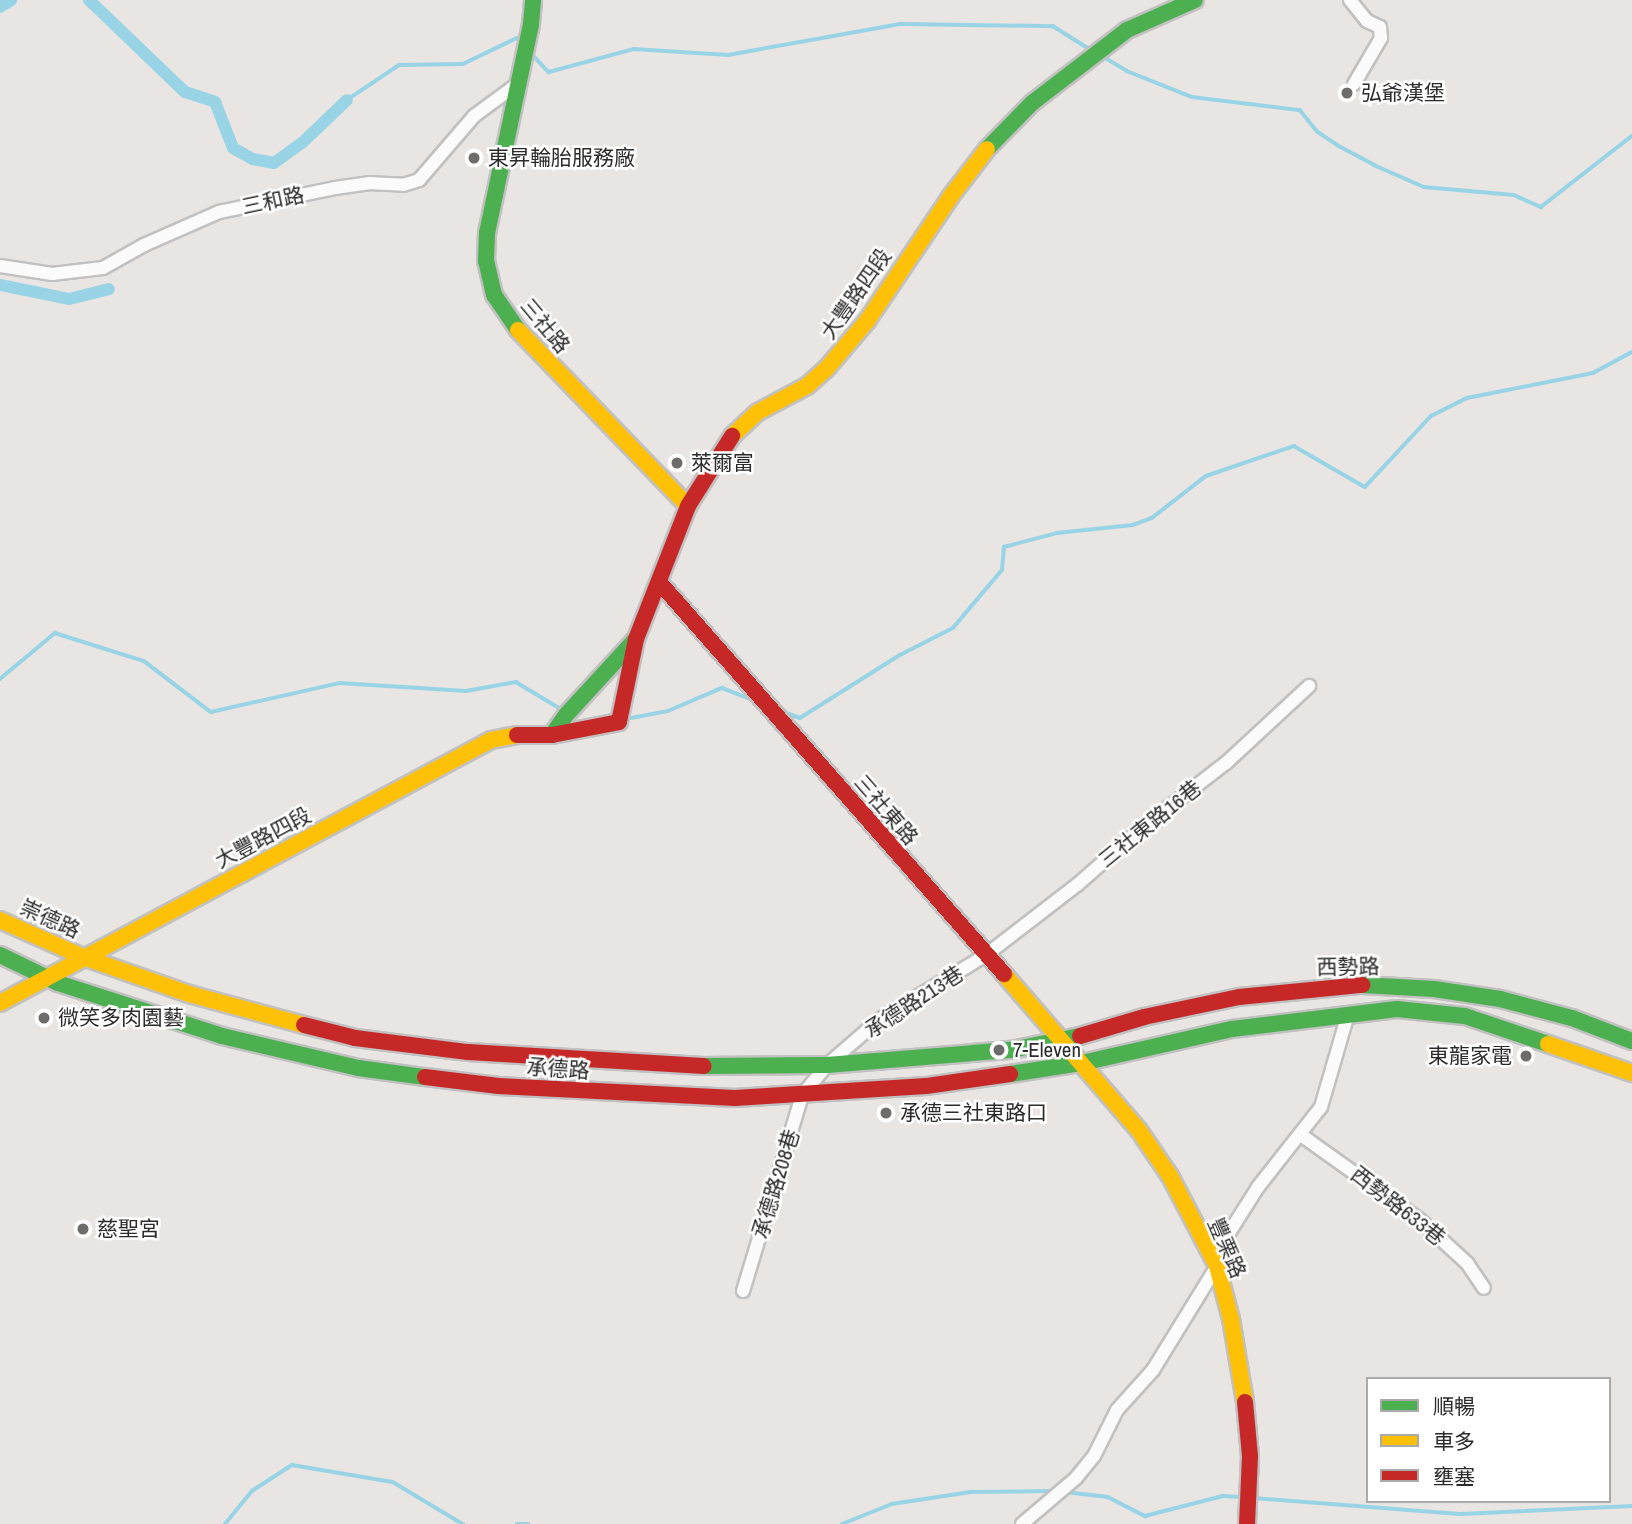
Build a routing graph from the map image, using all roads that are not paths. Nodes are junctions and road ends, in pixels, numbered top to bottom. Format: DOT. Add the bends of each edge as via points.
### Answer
graph roads {
  1 [pos="533,0"];
  2 [pos="1195,0"];
  3 [pos="1350,0"];
  4 [pos="519,83"];
  5 [pos="1354,84"];
  6 [pos="0,266"];
  7 [pos="688,506"];
  8 [pos="660,583"];
  9 [pos="636,639"];
  10 [pos="1309,686"];
  11 [pos="552,735"];
  12 [pos="0,920"];
  13 [pos="0,955"];
  14 [pos="986,955"];
  15 [pos="83,957"];
  16 [pos="44,978"];
  17 [pos="0,1003"];
  18 [pos="1348,1014"];
  19 [pos="1064,1041"];
  20 [pos="1632,1041"];
  21 [pos="1082,1063"];
  22 [pos="827,1065"];
  23 [pos="1632,1073"];
  24 [pos="814,1081"];
  25 [pos="802,1095"];
  26 [pos="1301,1135"];
  27 [pos="1217,1266"];
  28 [pos="1484,1288"];
  29 [pos="743,1291"];
  30 [pos="1022,1524"];
  31 [pos="1247,1524"];
  1 -- 4 [label="street, 三社路"];
  2 -- 7 [label="street, 大豐路四段" via="1126,30 1032,103 989,147 951,196 850,342 807,386 758,412 736,431"];
  3 -- 5 [label="street" via="1367,21 1380,27 1381,38"];
  4 -- 6 [label="street, 三和路" via="474,116 419,180 335,188 219,212 103,268 52,274"];
  4 -- 7 [label="street, 三社路" via="486,233 486,261 494,295 521,335"];
  7 -- 8 [label="street, 大豐路四段"];
  8 -- 9 [label="street, 大豐路四段"];
  8 -- 14 [label="street, 三社東路"];
  9 -- 11 [label="street, 大豐路四段"];
  9 -- 11 [label="street, 大豐路四段" via="619,722"];
  10 -- 14 [label="street, 三社東路16巷" via="1227,762"];
  11 -- 15 [label="street, 大豐路四段" via="491,740"];
  12 -- 15 [label="street, 崇德路"];
  13 -- 16 [label="street"];
  14 -- 19 [label="street, 三社東路"];
  14 -- 22 [label="street, 承德路213巷" via="879,1020"];
  15 -- 16 [label="street, 大豐路四段"];
  15 -- 22 [label="street, 承德路" via="189,994 355,1038 468,1052 638,1064"];
  16 -- 17 [label="street, 大豐路四段"];
  16 -- 25 [label="street, 承德路" via="222,1036 358,1068 498,1086 652,1096"];
  18 -- 21 [label="street" via="1232,1029"];
  18 -- 23 [label="street" via="1397,1009 1465,1016"];
  18 -- 26 [label="street" via="1321,1107"];
  19 -- 20 [label="street, 西勢路" via="1144,1017 1239,997 1358,985 1500,999 1572,1018"];
  19 -- 21 [label="street, 三社東路"];
  19 -- 22 [label="street, 承德路" via="1011,1050"];
  21 -- 25 [label="street, 承德路" via="926,1086"];
  21 -- 27 [label="street, 豐栗路" via="1138,1129 1170,1176"];
  22 -- 24 [label="street, 承德路213巷"];
  24 -- 25 [label="street, 承德路208巷"];
  25 -- 29 [label="street, 承德路208巷"];
  26 -- 27 [label="street" via="1258,1187 1222,1244"];
  26 -- 28 [label="street, 西勢路633巷" via="1420,1220 1467,1263"];
  27 -- 30 [label="street" via="1153,1370 1117,1410 1094,1455 1076,1478"];
  27 -- 31 [label="street, 豐栗路" via="1242,1376 1250,1456"];
}
